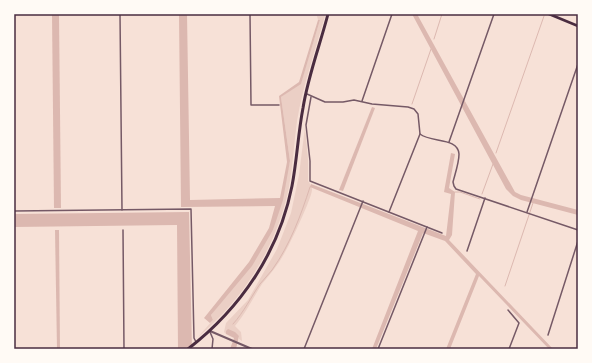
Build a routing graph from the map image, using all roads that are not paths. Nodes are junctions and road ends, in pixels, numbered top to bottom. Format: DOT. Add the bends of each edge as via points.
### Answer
graph roads {
  1 [pos="120,14"];
  2 [pos="250,14"];
  3 [pos="308,14"];
  4 [pos="324,14"];
  5 [pos="328,14"];
  6 [pos="392,14"];
  7 [pos="494,14"];
  8 [pos="549,14"];
  9 [pos="578,26"];
  10 [pos="578,64"];
  11 [pos="306,93"];
  12 [pos="311,97"];
  13 [pos="362,101"];
  14 [pos="279,105"];
  15 [pos="420,134"];
  16 [pos="449,142"];
  17 [pos="485,198"];
  18 [pos="363,201"];
  19 [pos="122,210"];
  20 [pos="14,211"];
  21 [pos="389,212"];
  22 [pos="529,213"];
  23 [pos="427,227"];
  24 [pos="123,230"];
  25 [pos="578,230"];
  26 [pos="442,232"];
  27 [pos="578,240"];
  28 [pos="467,251"];
  29 [pos="508,310"];
  30 [pos="210,331"];
  31 [pos="548,335"];
  32 [pos="196,343"];
  33 [pos="124,349"];
  34 [pos="188,349"];
  35 [pos="212,349"];
  36 [pos="252,349"];
  37 [pos="304,349"];
  38 [pos="378,349"];
  39 [pos="509,349"];
  1 -- 19 [label="street"];
  2 -- 14 [label="street" via="251,105"];
  3 -- 4 [label="street"];
  5 -- 11 [label="highway"];
  6 -- 13 [label="street"];
  7 -- 16 [label="street"];
  8 -- 9 [label="main road"];
  10 -- 22 [label="street"];
  11 -- 12 [label="street"];
  11 -- 30 [label="highway" via="292,188 274,242 244,294"];
  12 -- 13 [label="street" via="324,102"];
  12 -- 18 [label="street" via="306,124 310,181"];
  13 -- 15 [label="street" via="414,109 418,114"];
  15 -- 16 [label="street" via="429,139"];
  15 -- 21 [label="street"];
  16 -- 17 [label="street" via="457,148 459,155 454,186 456,189"];
  17 -- 22 [label="street"];
  17 -- 28 [label="street"];
  18 -- 21 [label="street"];
  18 -- 37 [label="street"];
  19 -- 20 [label="street"];
  19 -- 32 [label="street" via="192,211"];
  21 -- 23 [label="street"];
  22 -- 25 [label="street"];
  23 -- 26 [label="street"];
  23 -- 38 [label="street"];
  24 -- 33 [label="street"];
  27 -- 31 [label="street"];
  29 -- 39 [label="street" via="520,323"];
  30 -- 32 [label="highway"];
  30 -- 35 [label="street" via="213,339"];
  30 -- 36 [label="street"];
  32 -- 34 [label="highway"];
}
